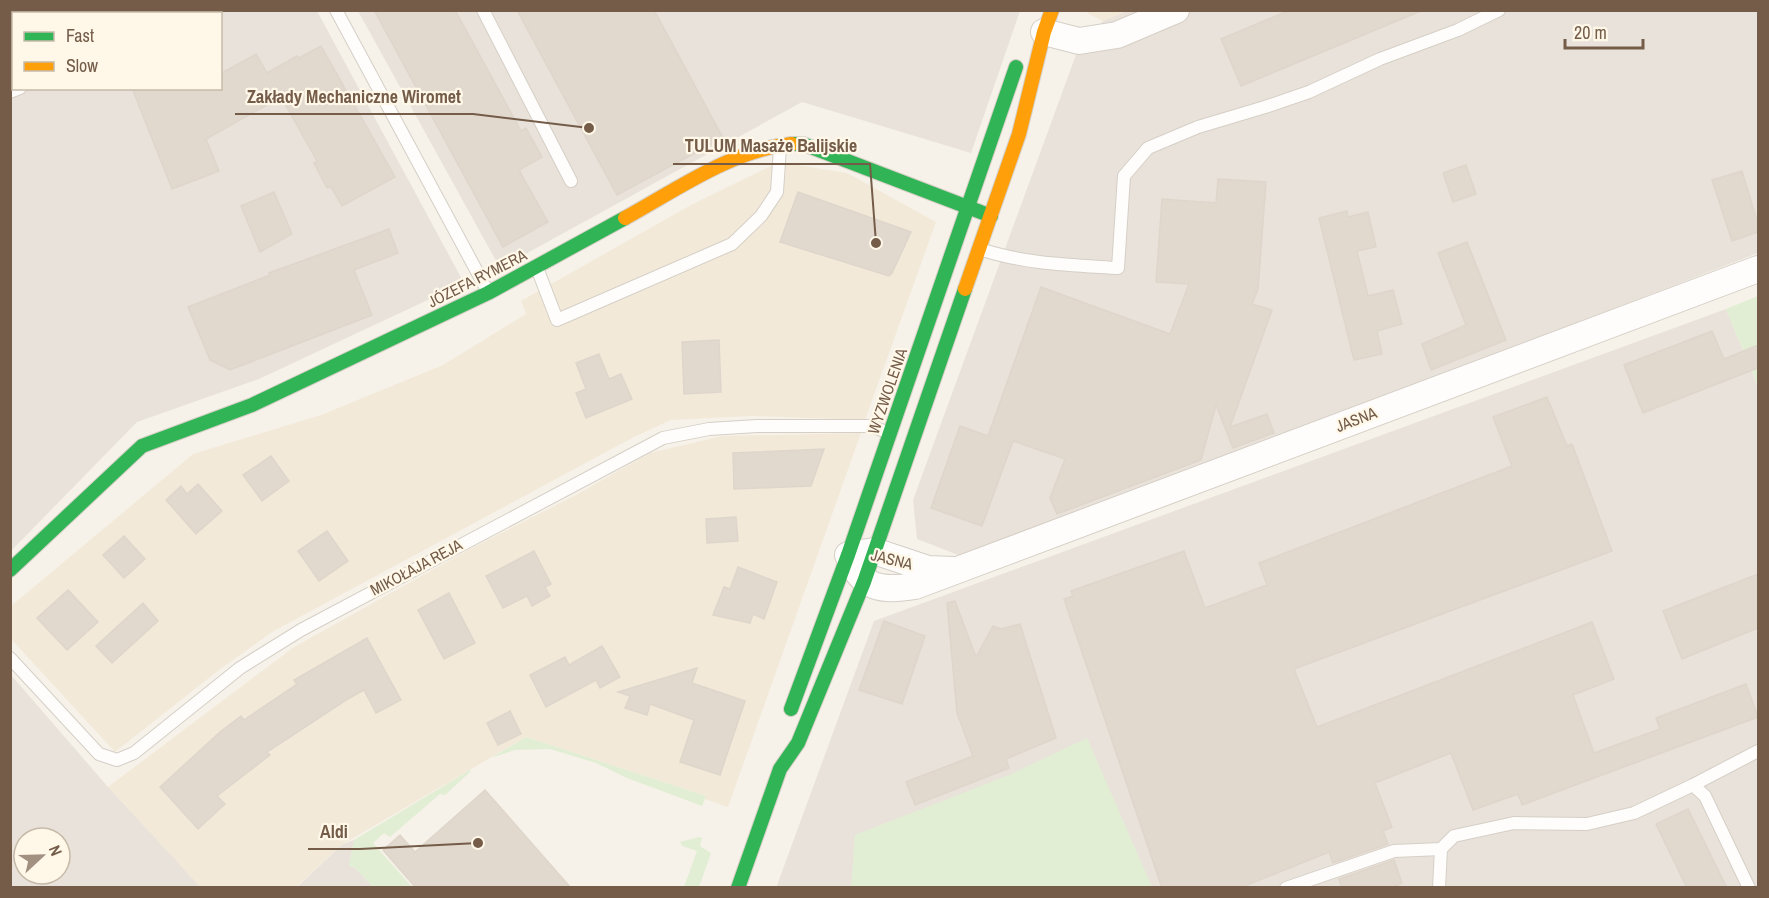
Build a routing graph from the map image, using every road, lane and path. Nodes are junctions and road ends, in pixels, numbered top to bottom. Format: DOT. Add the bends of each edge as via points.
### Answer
graph roads {
  1 [pos="336,10"];
  2 [pos="483,10"];
  3 [pos="1176,10"];
  4 [pos="1499,10"];
  5 [pos="1048,21"];
  6 [pos="780,145"];
  7 [pos="571,181"];
  8 [pos="968,207"];
  9 [pos="991,216"];
  10 [pos="956,241"];
  11 [pos="980,249"];
  12 [pos="536,267"];
  13 [pos="1758,269"];
  14 [pos="488,293"];
  15 [pos="890,434"];
  16 [pos="874,551"];
  17 [pos="848,555"];
  18 [pos="10,570"];
  19 [pos="953,570"];
  20 [pos="864,582"];
  21 [pos="10,658"];
  22 [pos="788,720"];
  23 [pos="782,740"];
  24 [pos="1758,751"];
  25 [pos="780,769"];
  26 [pos="1693,785"];
  27 [pos="1441,849"];
  28 [pos="738,888"];
  29 [pos="1286,888"];
  30 [pos="1439,888"];
  31 [pos="1749,888"];
  1 -- 14 [label="lane"];
  2 -- 7 [label="lane"];
  3 -- 5 [label="street" via="1117,35 1079,41"];
  4 -- 11 [label="lane" via="1309,92 1198,126 1148,147 1124,176 1119,268 1044,263"];
  5 -- 8 [label="street, WYZWOLENIA" via="1022,51"];
  5 -- 9 [label="street" via="1019,134"];
  6 -- 8 [label="street, JÓZEFA RYMERA" via="803,144"];
  6 -- 12 [label="street, JÓZEFA RYMERA" via="752,150"];
  6 -- 12 [label="lane" via="777,192 761,216 732,244 557,320"];
  8 -- 9 [label="street, JÓZEFA RYMERA"];
  8 -- 10 [label="street, WYZWOLENIA"];
  9 -- 11 [label="street"];
  10 -- 11 [label="lane"];
  10 -- 15 [label="street, WYZWOLENIA"];
  11 -- 16 [label="street"];
  12 -- 14 [label="street, JÓZEFA RYMERA"];
  13 -- 19 [label="street, JASNA"];
  14 -- 18 [label="street, JÓZEFA RYMERA" via="252,405 142,446"];
  15 -- 17 [label="street, WYZWOLENIA"];
  15 -- 21 [label="lane, MIKOŁAJA REJA" via="871,426 757,426 709,429 663,438 301,630 240,668 134,753 117,760 99,754"];
  16 -- 17 [label="street, JASNA"];
  16 -- 19 [label="street, JASNA" via="928,569"];
  16 -- 20 [label="street"];
  17 -- 20 [label="street, JASNA"];
  17 -- 22 [label="street, WYZWOLENIA"];
  19 -- 20 [label="street, JASNA" via="915,586 882,588"];
  20 -- 25 [label="street" via="798,743"];
  23 -- 25 [label="street"];
  24 -- 26 [label="lane"];
  25 -- 28 [label="street"];
  26 -- 27 [label="lane" via="1634,813 1587,824 1514,823 1454,836"];
  26 -- 31 [label="lane" via="1705,796"];
  27 -- 29 [label="lane" via="1394,851"];
  27 -- 30 [label="lane"];
}
